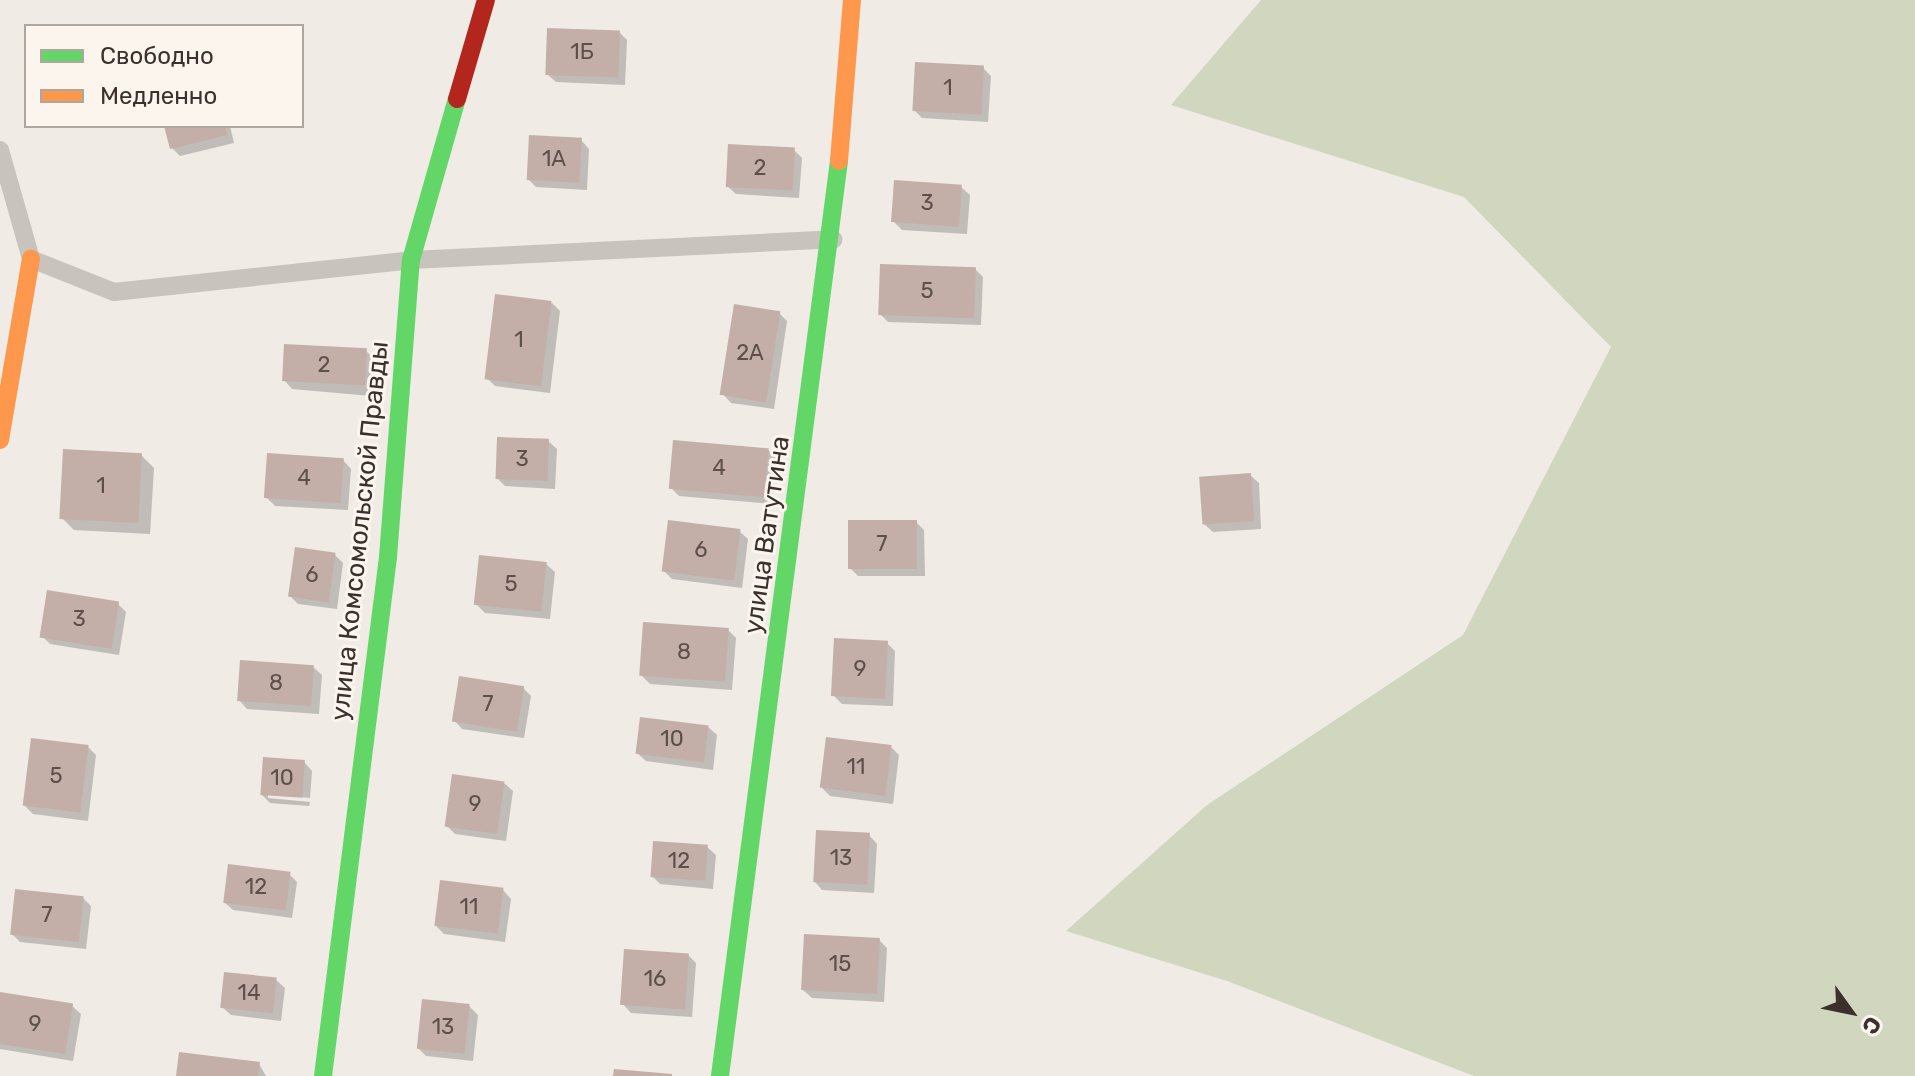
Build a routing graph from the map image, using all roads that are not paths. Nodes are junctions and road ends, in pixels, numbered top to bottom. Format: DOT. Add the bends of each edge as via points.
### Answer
graph roads {
  1 [pos="486,0"];
  2 [pos="852,0"];
  3 [pos="0,150"];
  4 [pos="833,239"];
  5 [pos="31,259"];
  6 [pos="411,260"];
  7 [pos="0,440"];
  8 [pos="323,1076"];
  9 [pos="720,1076"];
  1 -- 6 [label="street, улица Комсомольской Правды"];
  2 -- 4 [label="street, улица Ватутина"];
  3 -- 5 [label="lane"];
  4 -- 6 [label="lane"];
  4 -- 9 [label="street, улица Ватутина"];
  5 -- 6 [label="lane" via="114,292"];
  5 -- 7 [label="street"];
  6 -- 8 [label="street, улица Комсомольской Правды" via="388,557"];
}
